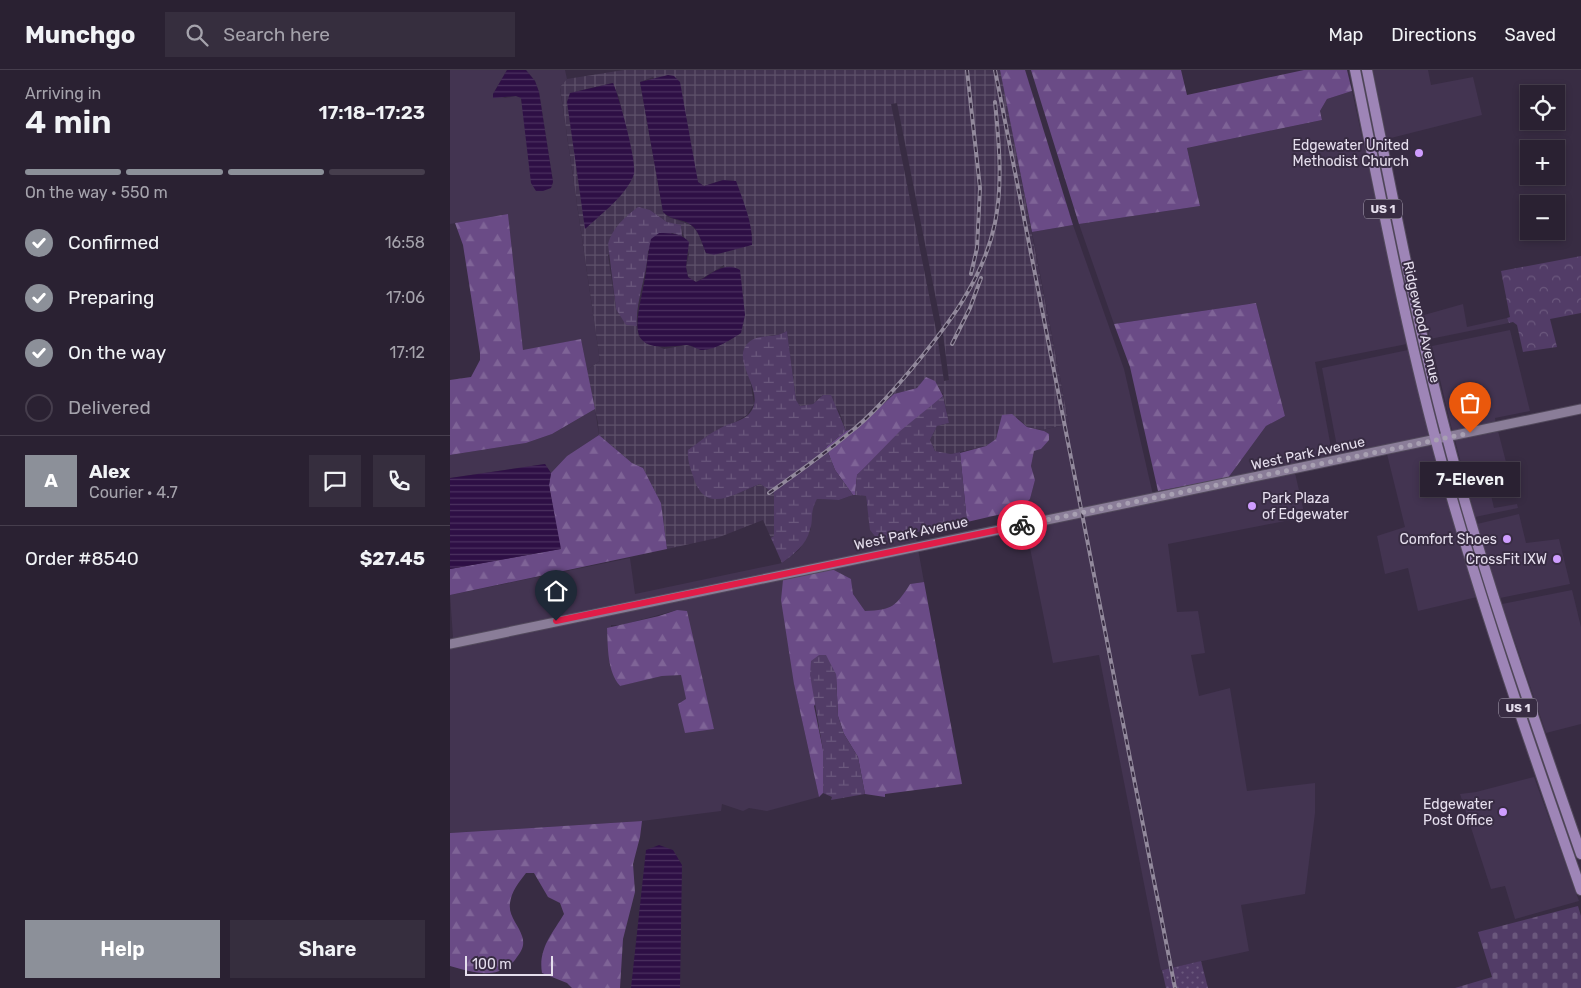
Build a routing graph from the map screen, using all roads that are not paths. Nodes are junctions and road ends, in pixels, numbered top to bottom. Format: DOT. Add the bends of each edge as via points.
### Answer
graph roads {
  1 [pos="1355,70"];
  2 [pos="1367,70"];
  3 [pos="1385,216"];
  4 [pos="1405,254"];
  5 [pos="1581,409"];
  6 [pos="1448,438"];
  7 [pos="1436,441"];
  8 [pos="1463,534"];
  9 [pos="1496,602"];
  10 [pos="450,644"];
  11 [pos="1503,661"];
  12 [pos="1533,714"];
  13 [pos="1581,854"];
  14 [pos="1581,890"];
  1 -- 3 [label="main road, Ridgewood Avenue / US 1"];
  2 -- 4 [label="main road, Ridgewood Avenue / US 1"];
  3 -- 4 [label="main road" via="1398,248"];
  3 -- 7 [label="main road, Ridgewood Avenue / US 1"];
  4 -- 6 [label="main road, Ridgewood Avenue / US 1"];
  5 -- 6 [label="street, West Park Avenue"];
  6 -- 7 [label="street, West Park Avenue"];
  6 -- 9 [label="main road, Ridgewood Avenue / US 1"];
  7 -- 8 [label="main road, Ridgewood Avenue / US 1"];
  7 -- 10 [label="street, West Park Avenue"];
  8 -- 9 [label="main road" via="1470,539 1488,596"];
  8 -- 11 [label="main road, Ridgewood Avenue / US 1"];
  9 -- 12 [label="main road, Ridgewood Avenue / US 1"];
  11 -- 12 [label="main road" via="1514,672 1526,709"];
  11 -- 14 [label="main road, Ridgewood Avenue / US 1"];
  12 -- 13 [label="main road, Ridgewood Avenue / US 1"];
}
